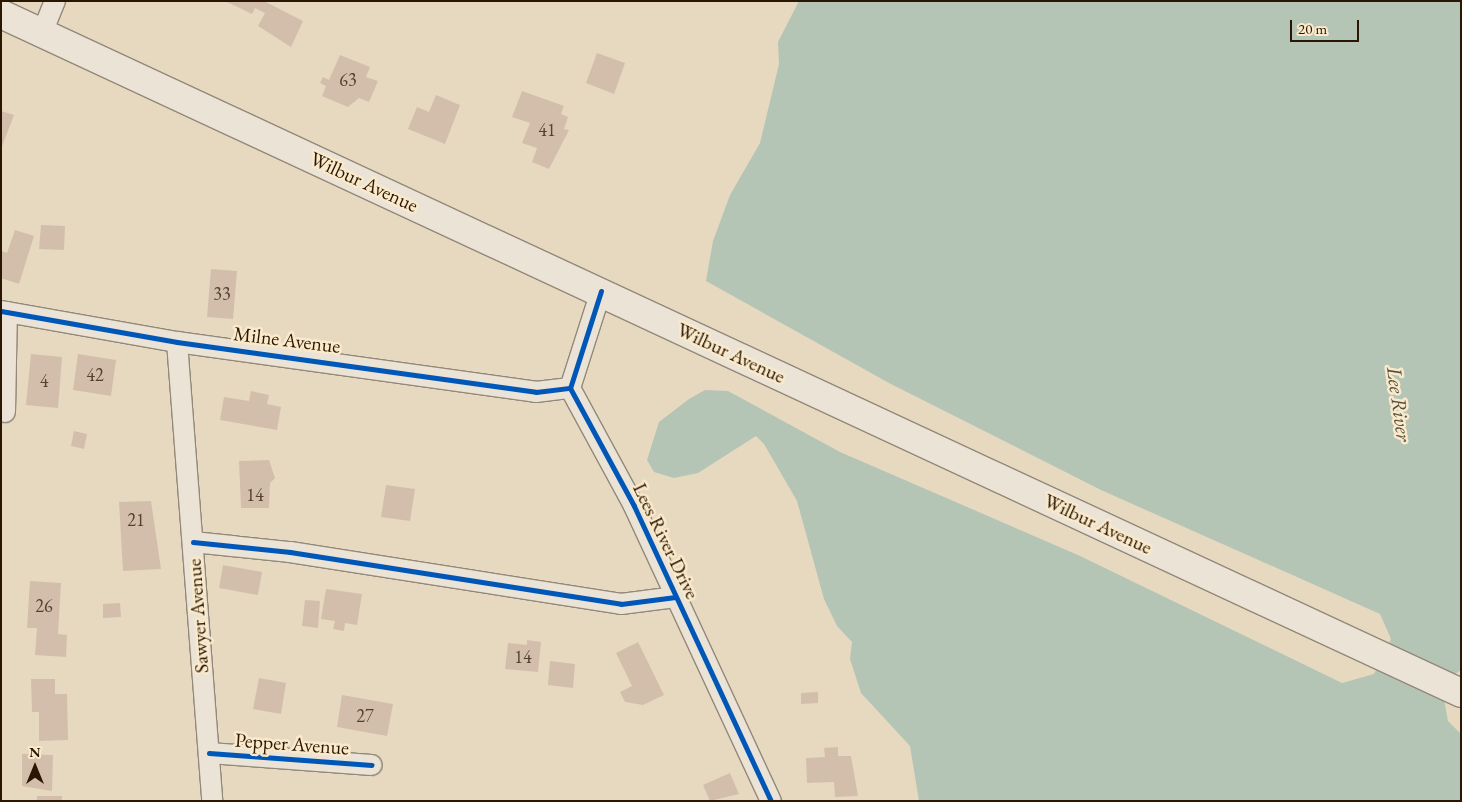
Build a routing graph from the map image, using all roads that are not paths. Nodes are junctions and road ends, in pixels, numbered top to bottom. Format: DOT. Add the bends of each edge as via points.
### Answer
graph roads {
  1 [pos="55,1"];
  2 [pos="1,14"];
  3 [pos="42,33"];
  4 [pos="601,292"];
  5 [pos="4,311"];
  6 [pos="177,342"];
  7 [pos="570,388"];
  8 [pos="5,412"];
  9 [pos="193,542"];
  10 [pos="676,597"];
  11 [pos="1461,693"];
  12 [pos="209,753"];
  13 [pos="372,765"];
  14 [pos="212,801"];
  15 [pos="771,801"];
  1 -- 3 [label="street"];
  2 -- 3 [label="main road, Wilbur Avenue"];
  3 -- 4 [label="main road, Wilbur Avenue"];
  4 -- 7 [label="street"];
  4 -- 11 [label="main road, Wilbur Avenue"];
  5 -- 6 [label="street, Milne Avenue"];
  5 -- 8 [label="street"];
  6 -- 7 [label="street, Milne Avenue" via="536,392"];
  6 -- 9 [label="street, Sawyer Avenue"];
  7 -- 10 [label="street, Lees River Drive"];
  9 -- 10 [label="street" via="290,552 621,604"];
  9 -- 12 [label="street, Sawyer Avenue"];
  10 -- 15 [label="street, Lees River Drive"];
  12 -- 13 [label="street, Pepper Avenue"];
  12 -- 14 [label="street, Sawyer Avenue"];
}
